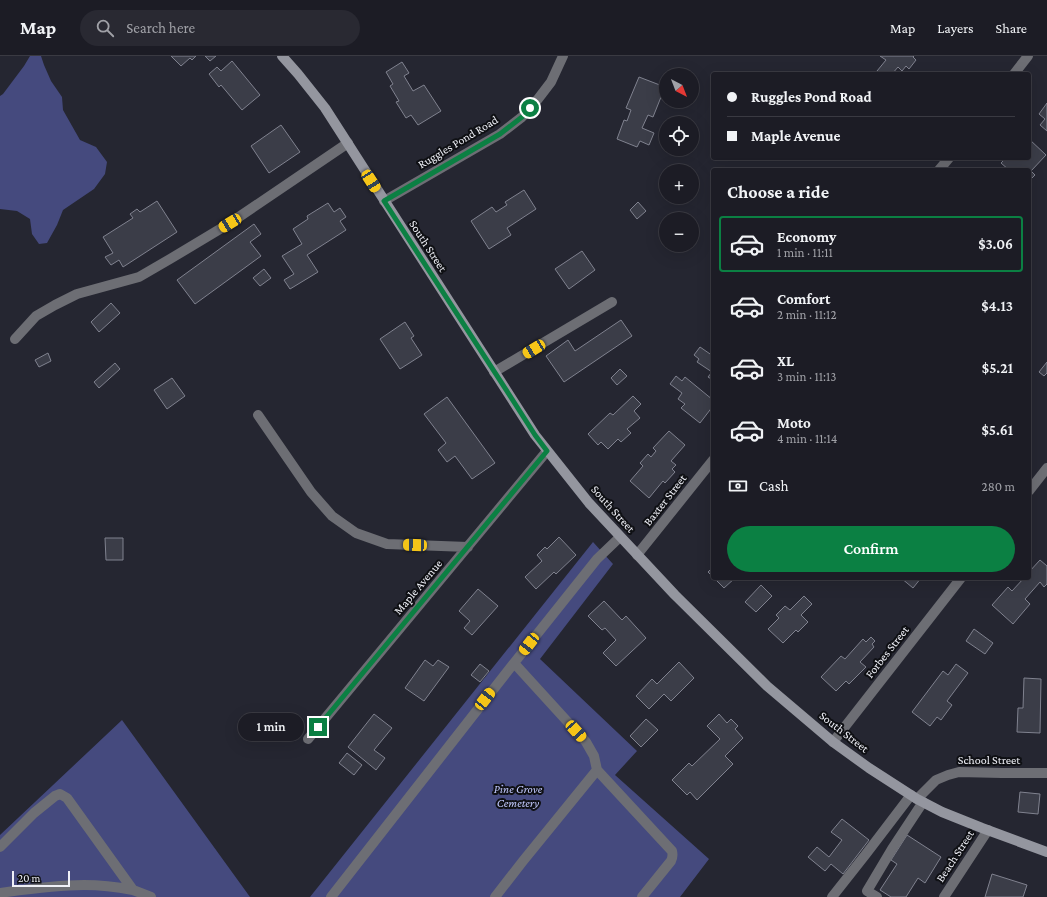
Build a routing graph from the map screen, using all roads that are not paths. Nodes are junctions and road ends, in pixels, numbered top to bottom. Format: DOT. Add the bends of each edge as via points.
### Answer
graph roads {
  1 [pos="282,56"];
  2 [pos="563,56"];
  3 [pos="1028,56"];
  4 [pos="1016,72"];
  5 [pos="348,143"];
  6 [pos="947,160"];
  7 [pos="941,168"];
  8 [pos="384,201"];
  9 [pos="612,302"];
  10 [pos="15,339"];
  11 [pos="494,372"];
  12 [pos="258,415"];
  13 [pos="547,451"];
  14 [pos="711,462"];
  15 [pos="1047,468"];
  16 [pos="1031,488"];
  17 [pos="620,537"];
  18 [pos="468,547"];
  19 [pos="637,555"];
  20 [pos="959,580"];
  21 [pos="514,663"];
  22 [pos="308,739"];
  23 [pos="833,742"];
  24 [pos="598,770"];
  25 [pos="1047,773"];
  26 [pos="917,798"];
  27 [pos="988,830"];
  28 [pos="0,847"];
  29 [pos="1047,852"];
  30 [pos="133,890"];
  31 [pos="0,893"];
  32 [pos="151,897"];
  33 [pos="331,897"];
  34 [pos="495,897"];
  35 [pos="642,897"];
  36 [pos="832,897"];
  37 [pos="877,897"];
  38 [pos="944,897"];
  1 -- 5 [label="main road, South Street" via="325,108"];
  2 -- 8 [label="street, Ruggles Pond Road" via="551,82 522,117 500,134"];
  3 -- 4 [label="street"];
  5 -- 8 [label="main road, South Street"];
  5 -- 10 [label="street" via="230,223 170,259 139,277 77,294 55,305 36,316"];
  6 -- 7 [label="street"];
  8 -- 11 [label="main road, South Street"];
  9 -- 11 [label="street"];
  11 -- 13 [label="main road, South Street"];
  12 -- 18 [label="street" via="311,492 332,516 356,533 387,544"];
  13 -- 17 [label="main road, South Street" via="589,504"];
  13 -- 18 [label="street, Maple Avenue"];
  14 -- 19 [label="street, Baxter Street"];
  15 -- 16 [label="street"];
  17 -- 19 [label="main road, South Street"];
  17 -- 21 [label="street" via="597,559"];
  18 -- 22 [label="street, Maple Avenue"];
  19 -- 23 [label="main road, South Street" via="767,686"];
  20 -- 23 [label="street, Forbes Street"];
  21 -- 24 [label="street" via="586,742"];
  21 -- 33 [label="street"];
  23 -- 26 [label="main road, South Street"];
  24 -- 34 [label="street"];
  24 -- 35 [label="street" via="672,851 673,857"];
  25 -- 26 [label="street, School Street" via="948,774 936,780"];
  26 -- 27 [label="main road, South Street" via="942,812"];
  26 -- 36 [label="street" via="866,854"];
  26 -- 37 [label="street" via="892,849 867,891"];
  27 -- 29 [label="main road, South Street"];
  27 -- 38 [label="street, Beach Street"];
  28 -- 30 [label="street" via="34,813 60,794 67,798"];
  30 -- 31 [label="street" via="84,885"];
  30 -- 32 [label="street"];
}
